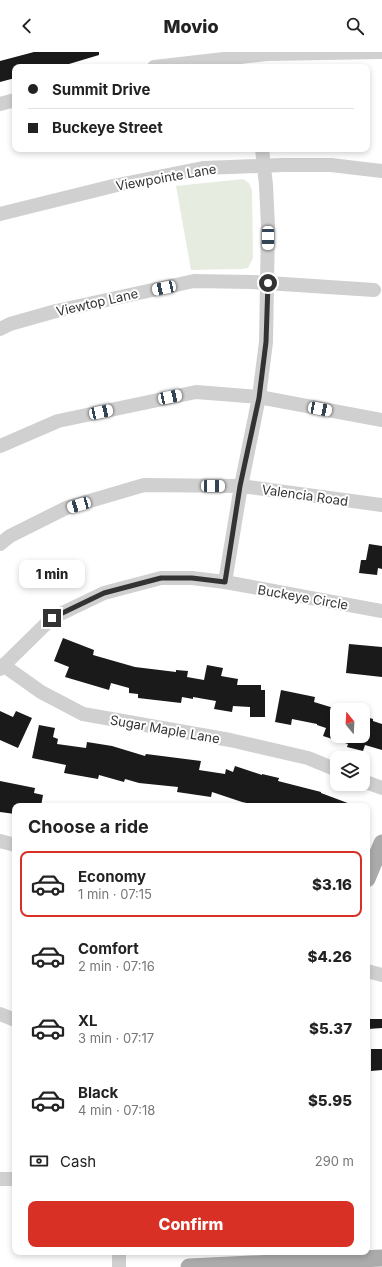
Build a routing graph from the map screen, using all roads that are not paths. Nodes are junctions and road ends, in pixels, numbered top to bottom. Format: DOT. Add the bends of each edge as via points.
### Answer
graph roads {
  1 [pos="382,52"];
  2 [pos="256,61"];
  3 [pos="205,64"];
  4 [pos="12,101"];
  5 [pos="0,104"];
  6 [pos="263,152"];
  7 [pos="265,166"];
  8 [pos="382,171"];
  9 [pos="0,214"];
  10 [pos="268,283"];
  11 [pos="374,290"];
  12 [pos="0,329"];
  13 [pos="259,398"];
  14 [pos="382,420"];
  15 [pos="0,446"];
  16 [pos="240,486"];
  17 [pos="382,505"];
  18 [pos="0,544"];
  19 [pos="225,582"];
  20 [pos="382,611"];
  21 [pos="1,667"];
  22 [pos="330,767"];
  23 [pos="370,783"];
  24 [pos="382,788"];
  25 [pos="0,841"];
  26 [pos="382,843"];
  27 [pos="12,845"];
  28 [pos="370,873"];
  29 [pos="370,972"];
  30 [pos="382,975"];
  31 [pos="0,1014"];
  32 [pos="12,1019"];
  33 [pos="0,1179"];
  34 [pos="12,1179"];
  35 [pos="119,1255"];
  36 [pos="382,1258"];
  37 [pos="340,1260"];
  38 [pos="120,1267"];
  39 [pos="189,1267"];
  1 -- 2 [label="street" via="267,54"];
  2 -- 3 [label="street"];
  4 -- 5 [label="street"];
  6 -- 7 [label="street"];
  7 -- 8 [label="street, Viewpointe Lane" via="331,165"];
  7 -- 9 [label="street, Viewpointe Lane" via="203,168 113,186"];
  7 -- 10 [label="street"];
  10 -- 11 [label="street, Viewtop Lane"];
  10 -- 12 [label="street, Viewtop Lane" via="194,281 56,311"];
  10 -- 13 [label="street" via="266,342"];
  13 -- 14 [label="street"];
  13 -- 15 [label="street" via="196,392 58,421"];
  13 -- 16 [label="street"];
  16 -- 17 [label="street, Valencia Road"];
  16 -- 18 [label="street, Valencia Road" via="144,485 66,508 10,536"];
  16 -- 19 [label="street"];
  19 -- 20 [label="street, Buckeye Circle"];
  19 -- 21 [label="street, Buckeye Circle" via="161,578 104,593 52,618"];
  21 -- 22 [label="street, Sugar Maple Lane" via="83,714 230,740 308,758"];
  23 -- 24 [label="street"];
  25 -- 27 [label="street"];
  26 -- 28 [label="main road"];
  29 -- 30 [label="street"];
  31 -- 32 [label="street"];
  33 -- 34 [label="street"];
  35 -- 38 [label="street"];
  36 -- 37 [label="main road"];
  37 -- 39 [label="main road"];
}
